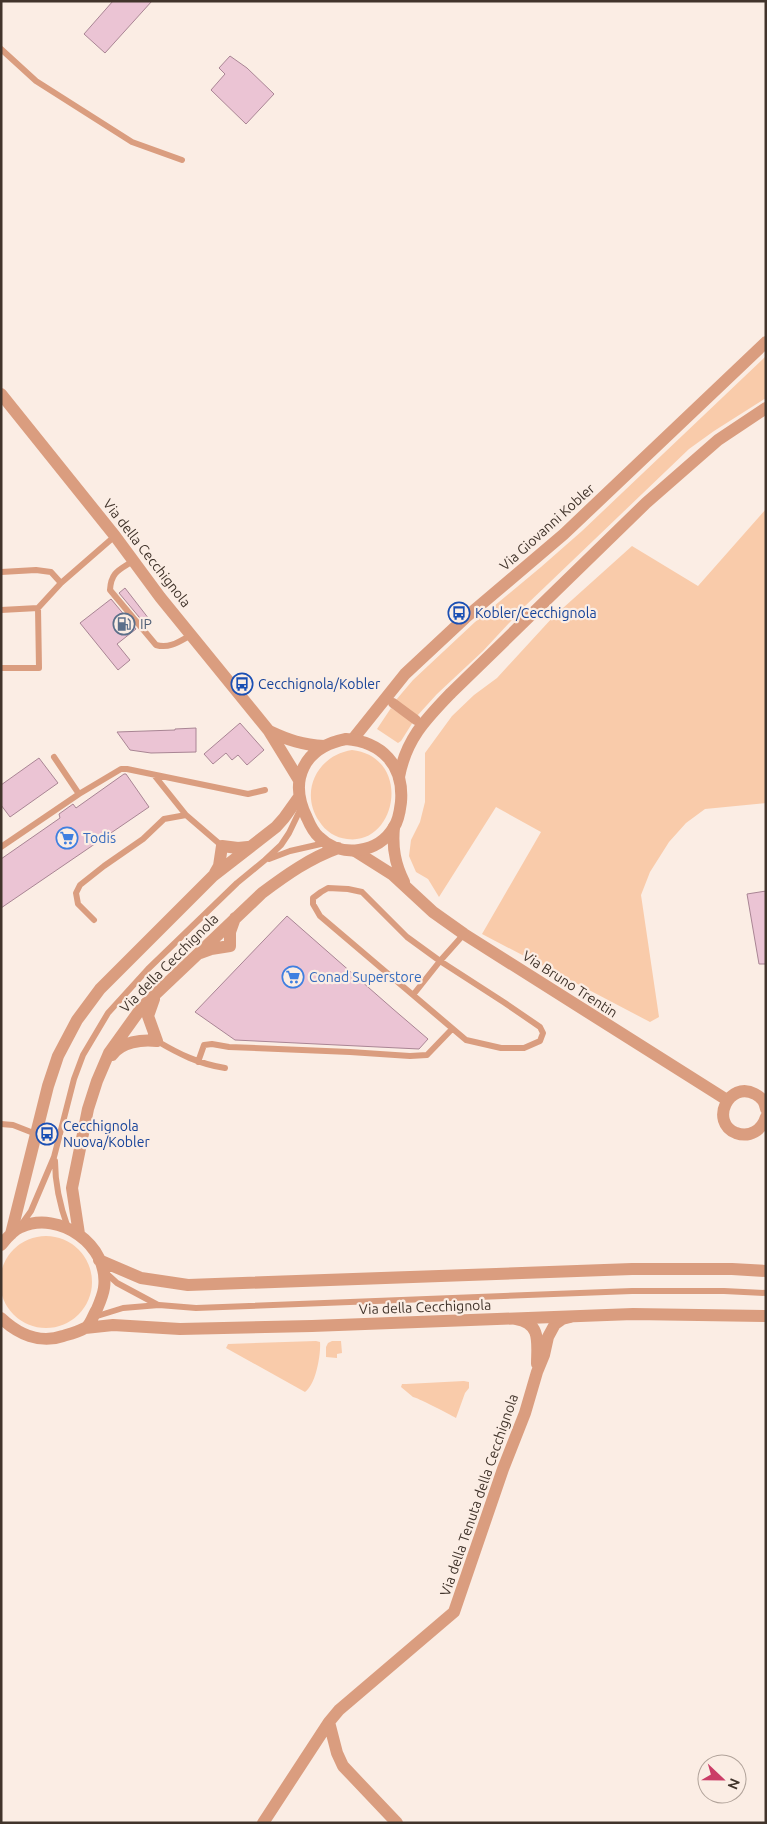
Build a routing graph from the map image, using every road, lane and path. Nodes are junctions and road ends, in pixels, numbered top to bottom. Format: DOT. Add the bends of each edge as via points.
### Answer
graph roads {
  1 [pos="1,49"];
  2 [pos="182,160"];
  3 [pos="766,342"];
  4 [pos="1,394"];
  5 [pos="766,408"];
  6 [pos="115,536"];
  7 [pos="133,561"];
  8 [pos="1,572"];
  9 [pos="62,583"];
  10 [pos="38,608"];
  11 [pos="1,610"];
  12 [pos="191,635"];
  13 [pos="1,668"];
  14 [pos="393,703"];
  15 [pos="416,720"];
  16 [pos="269,731"];
  17 [pos="354,739"];
  18 [pos="324,746"];
  19 [pos="54,757"];
  20 [pos="154,775"];
  21 [pos="399,776"];
  22 [pos="299,780"];
  23 [pos="266,790"];
  24 [pos="79,794"];
  25 [pos="300,802"];
  26 [pos="186,815"];
  27 [pos="394,828"];
  28 [pos="325,842"];
  29 [pos="222,846"];
  30 [pos="1,847"];
  31 [pos="248,847"];
  32 [pos="338,848"];
  33 [pos="355,851"];
  34 [pos="265,860"];
  35 [pos="212,876"];
  36 [pos="405,884"];
  37 [pos="94,920"];
  38 [pos="464,934"];
  39 [pos="440,961"];
  40 [pos="158,992"];
  41 [pos="412,995"];
  42 [pos="452,1029"];
  43 [pos="157,1041"];
  44 [pos="198,1062"];
  45 [pos="103,1068"];
  46 [pos="224,1068"];
  47 [pos="727,1100"];
  48 [pos="766,1109"];
  49 [pos="766,1117"];
  50 [pos="1,1124"];
  51 [pos="36,1134"];
  52 [pos="54,1157"];
  53 [pos="15,1230"];
  54 [pos="74,1231"];
  55 [pos="1,1245"];
  56 [pos="101,1265"];
  57 [pos="766,1271"];
  58 [pos="766,1293"];
  59 [pos="159,1306"];
  60 [pos="766,1316"];
  61 [pos="574,1317"];
  62 [pos="1,1318"];
  63 [pos="515,1319"];
  64 [pos="89,1323"];
  65 [pos="536,1372"];
  66 [pos="330,1722"];
  67 [pos="263,1823"];
  68 [pos="397,1823"];
  1 -- 2 [label="lane" via="36,81 132,142"];
  3 -- 17 [label="street, Via Giovanni Kobler" via="564,534 465,618 406,674"];
  4 -- 6 [label="street, Via della Cecchignola"];
  5 -- 21 [label="street" via="718,440 646,503 451,693 414,736"];
  6 -- 7 [label="street, Via della Cecchignola"];
  6 -- 9 [label="lane"];
  7 -- 12 [label="street, Via della Cecchignola"];
  7 -- 12 [label="lane" via="115,573 110,590 156,645 164,648"];
  8 -- 9 [label="lane" via="51,572"];
  9 -- 10 [label="lane"];
  10 -- 11 [label="lane"];
  10 -- 13 [label="lane" via="39,668"];
  12 -- 16 [label="street, Via della Cecchignola"];
  14 -- 15 [label="street"];
  16 -- 18 [label="street, Via della Cecchignola" via="306,745"];
  16 -- 22 [label="street, Via della Cecchignola"];
  17 -- 18 [label="street"];
  17 -- 21 [label="street" via="381,750"];
  18 -- 22 [label="street" via="308,761"];
  19 -- 24 [label="lane"];
  20 -- 23 [label="lane" via="248,794"];
  20 -- 24 [label="lane" via="121,769"];
  20 -- 26 [label="lane"];
  21 -- 27 [label="street" via="400,804"];
  22 -- 25 [label="street"];
  24 -- 30 [label="lane"];
  25 -- 28 [label="street" via="312,830"];
  25 -- 31 [label="street" via="276,827"];
  25 -- 34 [label="lane, Via della Cecchignola" via="289,833"];
  26 -- 29 [label="lane"];
  26 -- 37 [label="lane" via="164,820 80,885 76,892 78,904"];
  27 -- 33 [label="street" via="374,846"];
  27 -- 36 [label="street, Via Bruno Trentin" via="393,850"];
  28 -- 32 [label="street"];
  28 -- 34 [label="lane, Via della Cecchignola"];
  29 -- 31 [label="street"];
  29 -- 35 [label="street" via="219,866"];
  31 -- 35 [label="street"];
  32 -- 33 [label="street"];
  32 -- 40 [label="street, Via della Cecchignola" via="318,855 278,880 236,916 230,932 230,946 196,955"];
  33 -- 36 [label="street, Via Bruno Trentin"];
  34 -- 52 [label="lane, Via della Cecchignola" via="237,883 108,1013 83,1055 67,1101"];
  35 -- 51 [label="street" via="100,989 76,1020 52,1072"];
  36 -- 38 [label="street, Via Bruno Trentin" via="429,909"];
  38 -- 39 [label="lane"];
  38 -- 47 [label="street, Via Bruno Trentin"];
  39 -- 41 [label="lane"];
  39 -- 41 [label="lane" via="407,937 362,892 328,888 313,898 320,916"];
  39 -- 42 [label="lane" via="512,1007 540,1027 543,1033 540,1041 524,1048 501,1048 466,1040"];
  40 -- 43 [label="street" via="148,1016"];
  40 -- 45 [label="street, Via della Cecchignola" via="125,1029"];
  41 -- 42 [label="lane"];
  42 -- 44 [label="lane" via="427,1055 212,1044 204,1046"];
  43 -- 44 [label="lane"];
  43 -- 45 [label="street" via="140,1040 120,1048"];
  44 -- 46 [label="lane"];
  45 -- 54 [label="street, Via della Cecchignola" via="88,1109 72,1188"];
  47 -- 48 [label="street" via="743,1091 752,1092 760,1097"];
  47 -- 49 [label="street" via="723,1117 733,1132 751,1134 759,1130"];
  50 -- 51 [label="lane"];
  51 -- 53 [label="street"];
  52 -- 53 [label="lane, Via della Cecchignola" via="31,1211"];
  52 -- 54 [label="lane, Via della Cecchignola" via="59,1204"];
  53 -- 54 [label="street" via="36,1223 51,1223"];
  53 -- 55 [label="street"];
  54 -- 56 [label="street" via="88,1242"];
  56 -- 57 [label="street" via="141,1278 188,1285 632,1269"];
  56 -- 59 [label="lane, Via della Cecchignola" via="117,1284"];
  56 -- 64 [label="street" via="105,1286"];
  58 -- 59 [label="lane, Via della Cecchignola" via="632,1291"];
  59 -- 64 [label="lane, Via della Cecchignola" via="123,1308"];
  60 -- 61 [label="street, Via della Cecchignola" via="633,1314"];
  61 -- 63 [label="street, Via della Cecchignola"];
  61 -- 65 [label="street, Via della Tenuta della Cecchignola" via="555,1324"];
  62 -- 64 [label="street" via="10,1327 38,1339 55,1339"];
  63 -- 64 [label="street, Via della Cecchignola" via="180,1329"];
  63 -- 65 [label="street, Via della Tenuta della Cecchignola" via="525,1320 537,1336"];
  65 -- 66 [label="street, Via della Tenuta della Cecchignola" via="525,1413 454,1612 350,1699"];
  66 -- 67 [label="street, Via della Tenuta della Cecchignola"];
  66 -- 68 [label="street" via="343,1766"];
}
